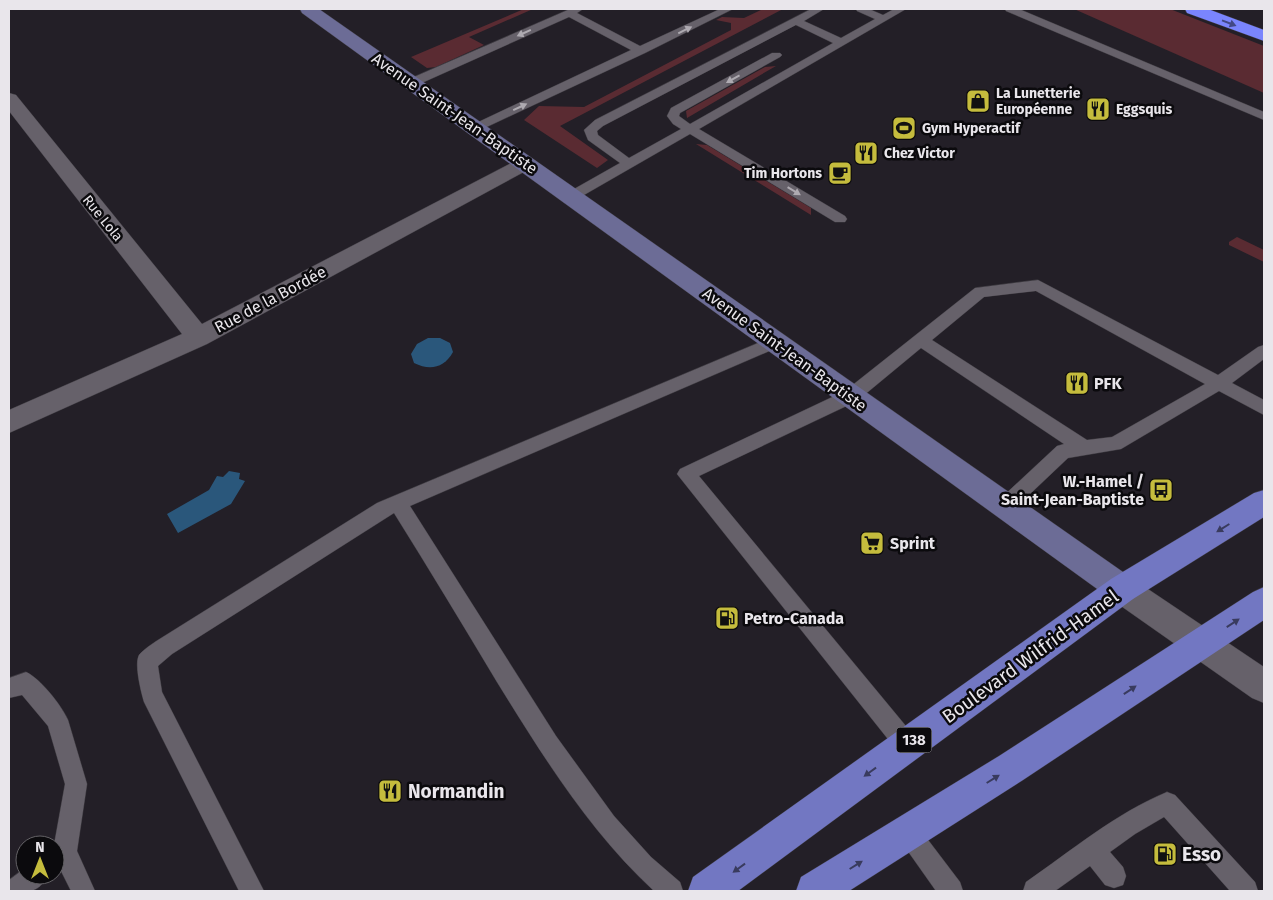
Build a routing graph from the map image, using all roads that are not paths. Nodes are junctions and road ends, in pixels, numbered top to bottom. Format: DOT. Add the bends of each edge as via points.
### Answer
graph roads {
  1 [pos="308,9"];
  2 [pos="728,9"];
  3 [pos="819,9"];
  4 [pos="861,9"];
  5 [pos="901,9"];
  6 [pos="1010,9"];
  7 [pos="1193,9"];
  8 [pos="573,11"];
  9 [pos="884,19"];
  10 [pos="795,22"];
  11 [pos="1264,36"];
  12 [pos="842,43"];
  13 [pos="752,44"];
  14 [pos="641,51"];
  15 [pos="776,55"];
  16 [pos="800,67"];
  17 [pos="411,83"];
  18 [pos="9,99"];
  19 [pos="1264,116"];
  20 [pos="476,128"];
  21 [pos="691,128"];
  22 [pos="526,163"];
  23 [pos="629,164"];
  24 [pos="572,196"];
  25 [pos="840,219"];
  26 [pos="198,337"];
  27 [pos="920,340"];
  28 [pos="775,342"];
  29 [pos="1264,352"];
  30 [pos="1220,383"];
  31 [pos="851,396"];
  32 [pos="1264,408"];
  33 [pos="9,422"];
  34 [pos="1085,448"];
  35 [pos="1264,502"];
  36 [pos="398,503"];
  37 [pos="1005,506"];
  38 [pos="1122,589"];
  39 [pos="1264,602"];
  40 [pos="1202,644"];
  41 [pos="1264,686"];
  42 [pos="9,688"];
  43 [pos="907,745"];
  44 [pos="908,832"];
  45 [pos="65,841"];
  46 [pos="1092,850"];
  47 [pos="65,863"];
  48 [pos="1114,876"];
  49 [pos="84,891"];
  50 [pos="252,891"];
  51 [pos="671,891"];
  52 [pos="707,891"];
  53 [pos="815,891"];
  54 [pos="951,891"];
  55 [pos="1035,891"];
  56 [pos="1246,891"];
  1 -- 17 [label="street, Avenue Saint-Jean-Baptiste"];
  14 -- 2 [label="lane, one-way"];
  3 -- 10 [label="lane"];
  4 -- 9 [label="lane"];
  5 -- 9 [label="lane"];
  6 -- 19 [label="lane"];
  7 -- 11 [label="highway, one-way"];
  8 -- 14 [label="lane"];
  8 -- 17 [label="lane, one-way"];
  9 -- 12 [label="lane"];
  10 -- 12 [label="lane"];
  10 -- 13 [label="lane"];
  12 -- 16 [label="lane"];
  13 -- 15 [label="lane"];
  13 -- 23 [label="lane" via="590,130 592,137"];
  20 -- 14 [label="lane, one-way"];
  15 -- 16 [label="lane"];
  15 -- 21 [label="lane, one-way" via="675,111 673,116"];
  16 -- 21 [label="lane"];
  17 -- 20 [label="street, Avenue Saint-Jean-Baptiste"];
  18 -- 26 [label="street, Rue Lola"];
  20 -- 22 [label="street, Avenue Saint-Jean-Baptiste"];
  21 -- 23 [label="lane"];
  21 -- 25 [label="lane, one-way"];
  22 -- 24 [label="street, Avenue Saint-Jean-Baptiste"];
  22 -- 26 [label="street, Rue de la Bordée"];
  23 -- 24 [label="lane"];
  24 -- 28 [label="street, Avenue Saint-Jean-Baptiste"];
  26 -- 33 [label="street, Rue de la Bordée"];
  27 -- 30 [label="lane" via="980,292 1038,284"];
  27 -- 31 [label="lane"];
  27 -- 34 [label="lane"];
  28 -- 31 [label="street, Avenue Saint-Jean-Baptiste"];
  28 -- 36 [label="lane"];
  29 -- 30 [label="lane"];
  30 -- 32 [label="lane"];
  30 -- 34 [label="lane" via="1114,444"];
  31 -- 37 [label="street, Avenue Saint-Jean-Baptiste"];
  31 -- 43 [label="lane" via="686,474"];
  34 -- 37 [label="lane" via="1063,451"];
  35 -- 38 [label="main road, Boulevard Wilfrid-Hamel / 138, one-way"];
  36 -- 50 [label="lane" via="165,647 147,662 152,694"];
  36 -- 51 [label="lane" via="548,744 606,824"];
  37 -- 38 [label="street, Avenue Saint-Jean-Baptiste"];
  38 -- 40 [label="street, Avenue Saint-Jean-Baptiste"];
  38 -- 43 [label="main road, Boulevard Wilfrid-Hamel / 138"];
  40 -- 39 [label="main road, one-way"];
  40 -- 41 [label="street, Avenue Saint-Jean-Baptiste"];
  44 -- 40 [label="main road, one-way"];
  42 -- 45 [label="lane" via="26,683 58,720 76,784 71,824"];
  43 -- 52 [label="main road, Boulevard Wilfrid-Hamel / 138, one-way"];
  53 -- 44 [label="main road, one-way"];
  44 -- 54 [label="lane"];
  46 -- 48 [label="lane"];
  46 -- 55 [label="lane"];
  46 -- 56 [label="lane" via="1167,803"];
  47 -- 49 [label="lane"];
}
